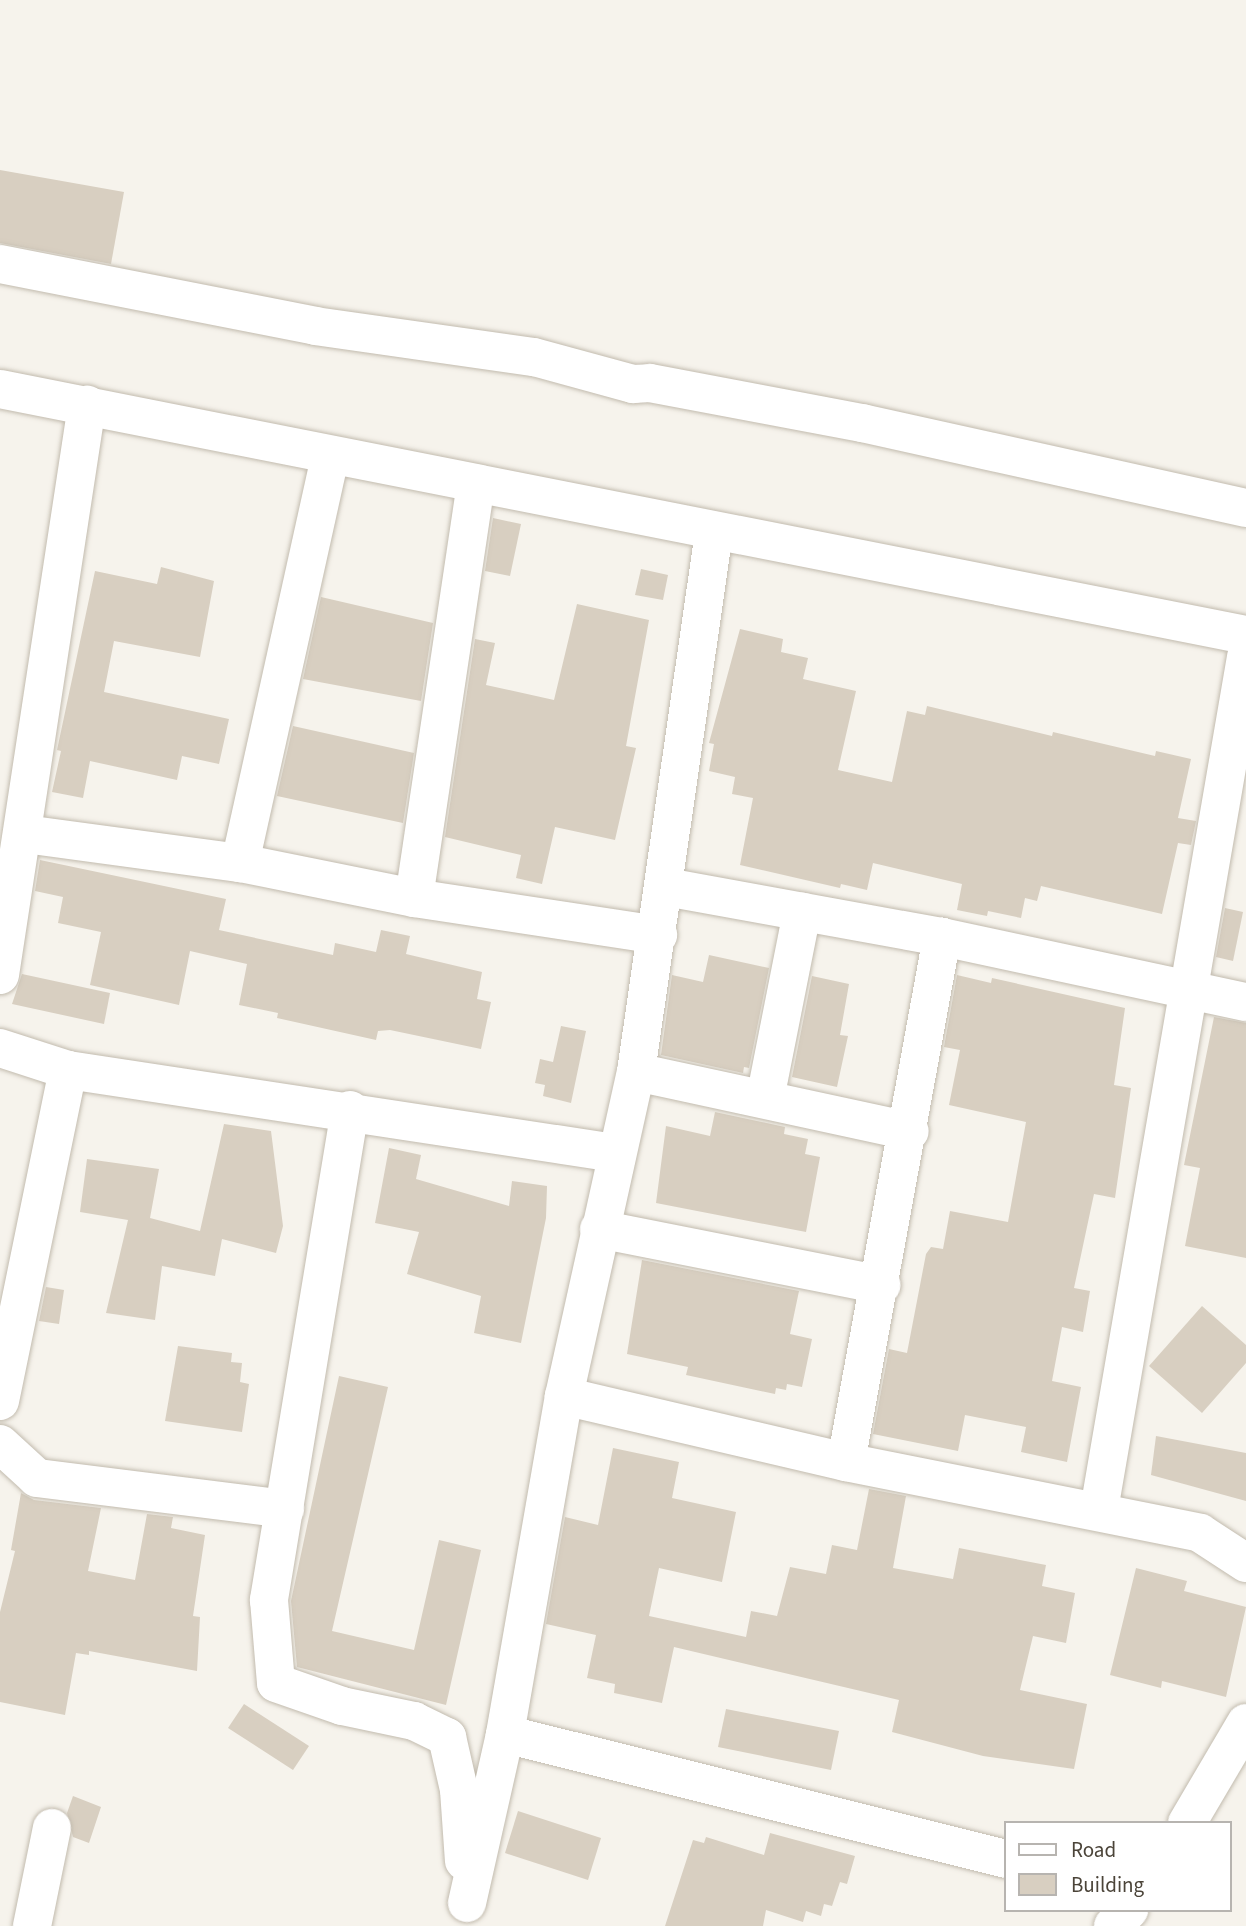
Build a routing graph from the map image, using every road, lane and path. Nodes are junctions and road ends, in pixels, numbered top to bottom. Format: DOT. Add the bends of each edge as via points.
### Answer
graph roads {
  1 [pos="0,264"];
  2 [pos="0,389"];
  3 [pos="87,405"];
  4 [pos="330,456"];
  5 [pos="476,484"];
  6 [pos="1246,508"];
  7 [pos="714,532"];
  8 [pos="1246,635"];
  9 [pos="1246,657"];
  10 [pos="25,834"];
  11 [pos="240,863"];
  12 [pos="666,887"];
  13 [pos="414,898"];
  14 [pos="802,912"];
  15 [pos="658,935"];
  16 [pos="942,937"];
  17 [pos="0,975"];
  18 [pos="1189,992"];
  19 [pos="1246,1002"];
  20 [pos="0,1048"];
  21 [pos="68,1070"];
  22 [pos="636,1072"];
  23 [pos="765,1099"];
  24 [pos="350,1110"];
  25 [pos="910,1131"];
  26 [pos="615,1153"];
  27 [pos="599,1230"];
  28 [pos="881,1285"];
  29 [pos="564,1396"];
  30 [pos="0,1401"];
  31 [pos="0,1444"];
  32 [pos="846,1462"];
  33 [pos="285,1509"];
  34 [pos="1098,1510"];
  35 [pos="1246,1563"];
  36 [pos="1246,1723"];
  37 [pos="505,1734"];
  38 [pos="1188,1821"];
  39 [pos="52,1828"];
  40 [pos="1004,1859"];
  41 [pos="1127,1912"];
  42 [pos="467,1914"];
  43 [pos="32,1926"];
  44 [pos="1113,1926"];
  1 -- 6 [label="street" via="315,326 534,357 633,384 650,383 862,423"];
  2 -- 3 [label="street"];
  3 -- 4 [label="street"];
  3 -- 10 [label="street"];
  4 -- 5 [label="street"];
  4 -- 11 [label="street"];
  5 -- 7 [label="street"];
  5 -- 13 [label="street"];
  7 -- 8 [label="street"];
  7 -- 12 [label="street"];
  9 -- 18 [label="street"];
  10 -- 11 [label="street"];
  10 -- 17 [label="street"];
  11 -- 13 [label="street"];
  12 -- 14 [label="street"];
  12 -- 15 [label="street"];
  13 -- 15 [label="street"];
  14 -- 16 [label="street"];
  14 -- 23 [label="street"];
  15 -- 22 [label="street"];
  16 -- 18 [label="street"];
  16 -- 25 [label="street"];
  18 -- 19 [label="street"];
  18 -- 34 [label="street"];
  20 -- 21 [label="street"];
  21 -- 24 [label="street"];
  21 -- 30 [label="street"];
  22 -- 23 [label="street"];
  22 -- 26 [label="street"];
  23 -- 25 [label="street"];
  24 -- 26 [label="street"];
  24 -- 33 [label="street"];
  25 -- 28 [label="street"];
  26 -- 27 [label="street"];
  27 -- 28 [label="street"];
  27 -- 29 [label="street"];
  28 -- 32 [label="street"];
  29 -- 32 [label="street"];
  29 -- 37 [label="street"];
  31 -- 33 [label="street" via="37,1478"];
  32 -- 34 [label="street"];
  33 -- 42 [label="street" via="269,1600 276,1683 342,1706 414,1721 447,1737 459,1790"];
  34 -- 35 [label="street" via="1200,1533"];
  36 -- 38 [label="street"];
  37 -- 40 [label="street"];
  37 -- 42 [label="street"];
  39 -- 43 [label="street"];
  41 -- 44 [label="street"];
}
